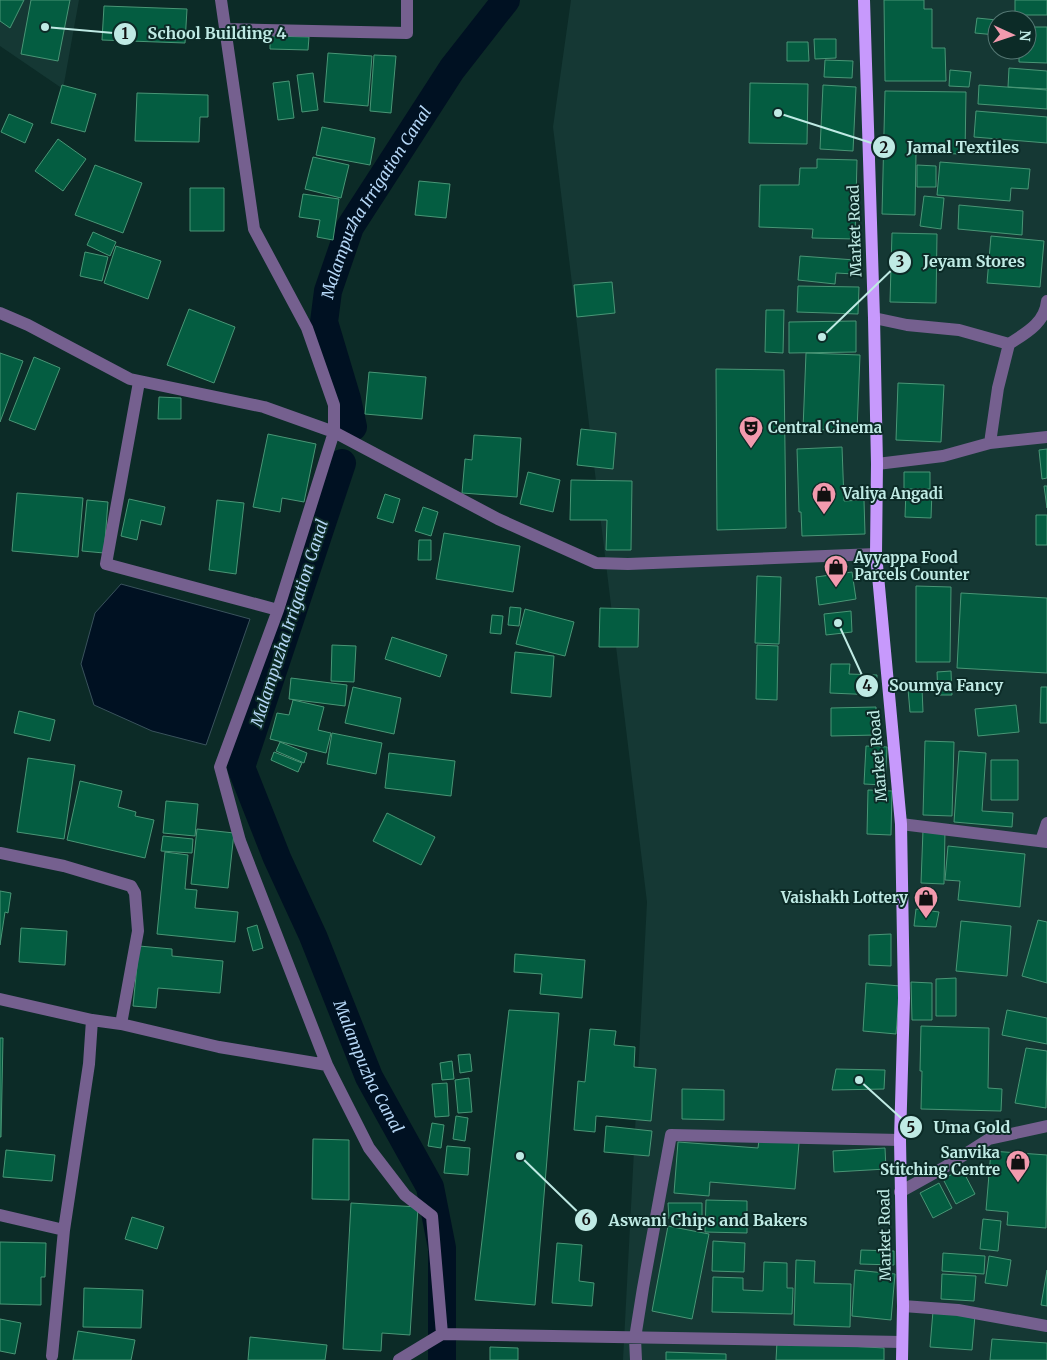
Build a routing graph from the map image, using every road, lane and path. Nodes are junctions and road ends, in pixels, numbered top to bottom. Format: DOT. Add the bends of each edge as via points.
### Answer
graph roads {
  1 [pos="221,0"];
  2 [pos="408,0"];
  3 [pos="864,0"];
  4 [pos="225,30"];
  5 [pos="1047,301"];
  6 [pos="0,313"];
  7 [pos="874,318"];
  8 [pos="1009,344"];
  9 [pos="139,382"];
  10 [pos="334,432"];
  11 [pos="1047,437"];
  12 [pos="990,443"];
  13 [pos="877,464"];
  14 [pos="876,554"];
  15 [pos="278,610"];
  16 [pos="1047,823"];
  17 [pos="901,824"];
  18 [pos="1044,842"];
  19 [pos="0,853"];
  20 [pos="0,999"];
  21 [pos="92,1020"];
  22 [pos="121,1024"];
  23 [pos="327,1064"];
  24 [pos="1046,1124"];
  25 [pos="900,1140"];
  26 [pos="900,1192"];
  27 [pos="0,1215"];
  28 [pos="64,1230"];
  29 [pos="903,1306"];
  30 [pos="1047,1326"];
  31 [pos="442,1334"];
  32 [pos="635,1338"];
  33 [pos="902,1342"];
  34 [pos="52,1356"];
  35 [pos="399,1360"];
  36 [pos="636,1360"];
  37 [pos="902,1360"];
  1 -- 4 [label="street"];
  2 -- 4 [label="street" via="407,34"];
  3 -- 7 [label="main road, Market Road"];
  4 -- 10 [label="street" via="254,229 307,328 334,405"];
  5 -- 8 [label="street" via="1046,309 1033,328"];
  6 -- 9 [label="street"];
  7 -- 8 [label="street" via="959,330"];
  7 -- 13 [label="main road, Market Road"];
  8 -- 12 [label="street" via="998,388"];
  9 -- 10 [label="street" via="264,407"];
  9 -- 15 [label="street" via="106,564"];
  10 -- 14 [label="street" via="498,519 596,563"];
  10 -- 15 [label="street"];
  11 -- 12 [label="street"];
  12 -- 13 [label="street" via="943,456"];
  13 -- 14 [label="main road, Market Road"];
  14 -- 17 [label="main road, Market Road"];
  15 -- 23 [label="street" via="220,768 240,841"];
  16 -- 18 [label="street"];
  17 -- 18 [label="street"];
  17 -- 25 [label="main road, Market Road" via="904,998"];
  19 -- 22 [label="street" via="64,866 131,886 135,893 138,931"];
  20 -- 21 [label="street"];
  21 -- 22 [label="street"];
  21 -- 28 [label="street" via="89,1064"];
  22 -- 23 [label="street" via="220,1047"];
  23 -- 31 [label="street" via="369,1148 405,1195 432,1216"];
  24 -- 26 [label="street" via="989,1139"];
  25 -- 26 [label="main road, Market Road"];
  25 -- 32 [label="street" via="671,1134"];
  26 -- 29 [label="main road, Market Road"];
  27 -- 28 [label="street"];
  28 -- 34 [label="street"];
  29 -- 30 [label="street" via="958,1310"];
  29 -- 33 [label="main road, Market Road"];
  31 -- 32 [label="street"];
  31 -- 35 [label="street"];
  32 -- 33 [label="street"];
  32 -- 36 [label="street"];
  33 -- 37 [label="main road, Market Road"];
}
